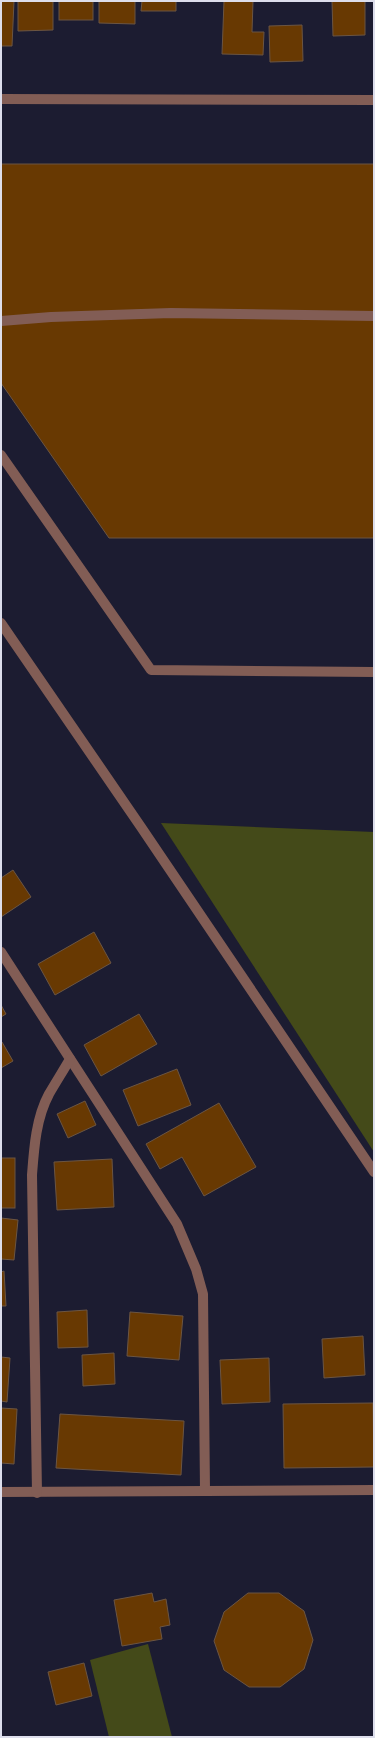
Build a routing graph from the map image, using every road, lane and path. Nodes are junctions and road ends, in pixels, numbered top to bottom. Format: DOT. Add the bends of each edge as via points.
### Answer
graph roads {
  1 [pos="1,99"];
  2 [pos="374,100"];
  3 [pos="374,316"];
  4 [pos="1,321"];
  5 [pos="1,455"];
  6 [pos="1,623"];
  7 [pos="374,672"];
  8 [pos="1,952"];
  9 [pos="70,1059"];
  10 [pos="374,1172"];
  11 [pos="374,1490"];
  12 [pos="205,1491"];
  13 [pos="1,1492"];
  14 [pos="37,1493"];
  1 -- 2 [label="street"];
  3 -- 4 [label="street" via="171,313"];
  5 -- 7 [label="street" via="151,670"];
  6 -- 10 [label="street"];
  8 -- 9 [label="street"];
  9 -- 12 [label="street" via="177,1224 196,1269 202,1294"];
  9 -- 14 [label="street" via="49,1095 34,1147 32,1175"];
  11 -- 12 [label="street"];
  12 -- 14 [label="street"];
  13 -- 14 [label="street"];
}
